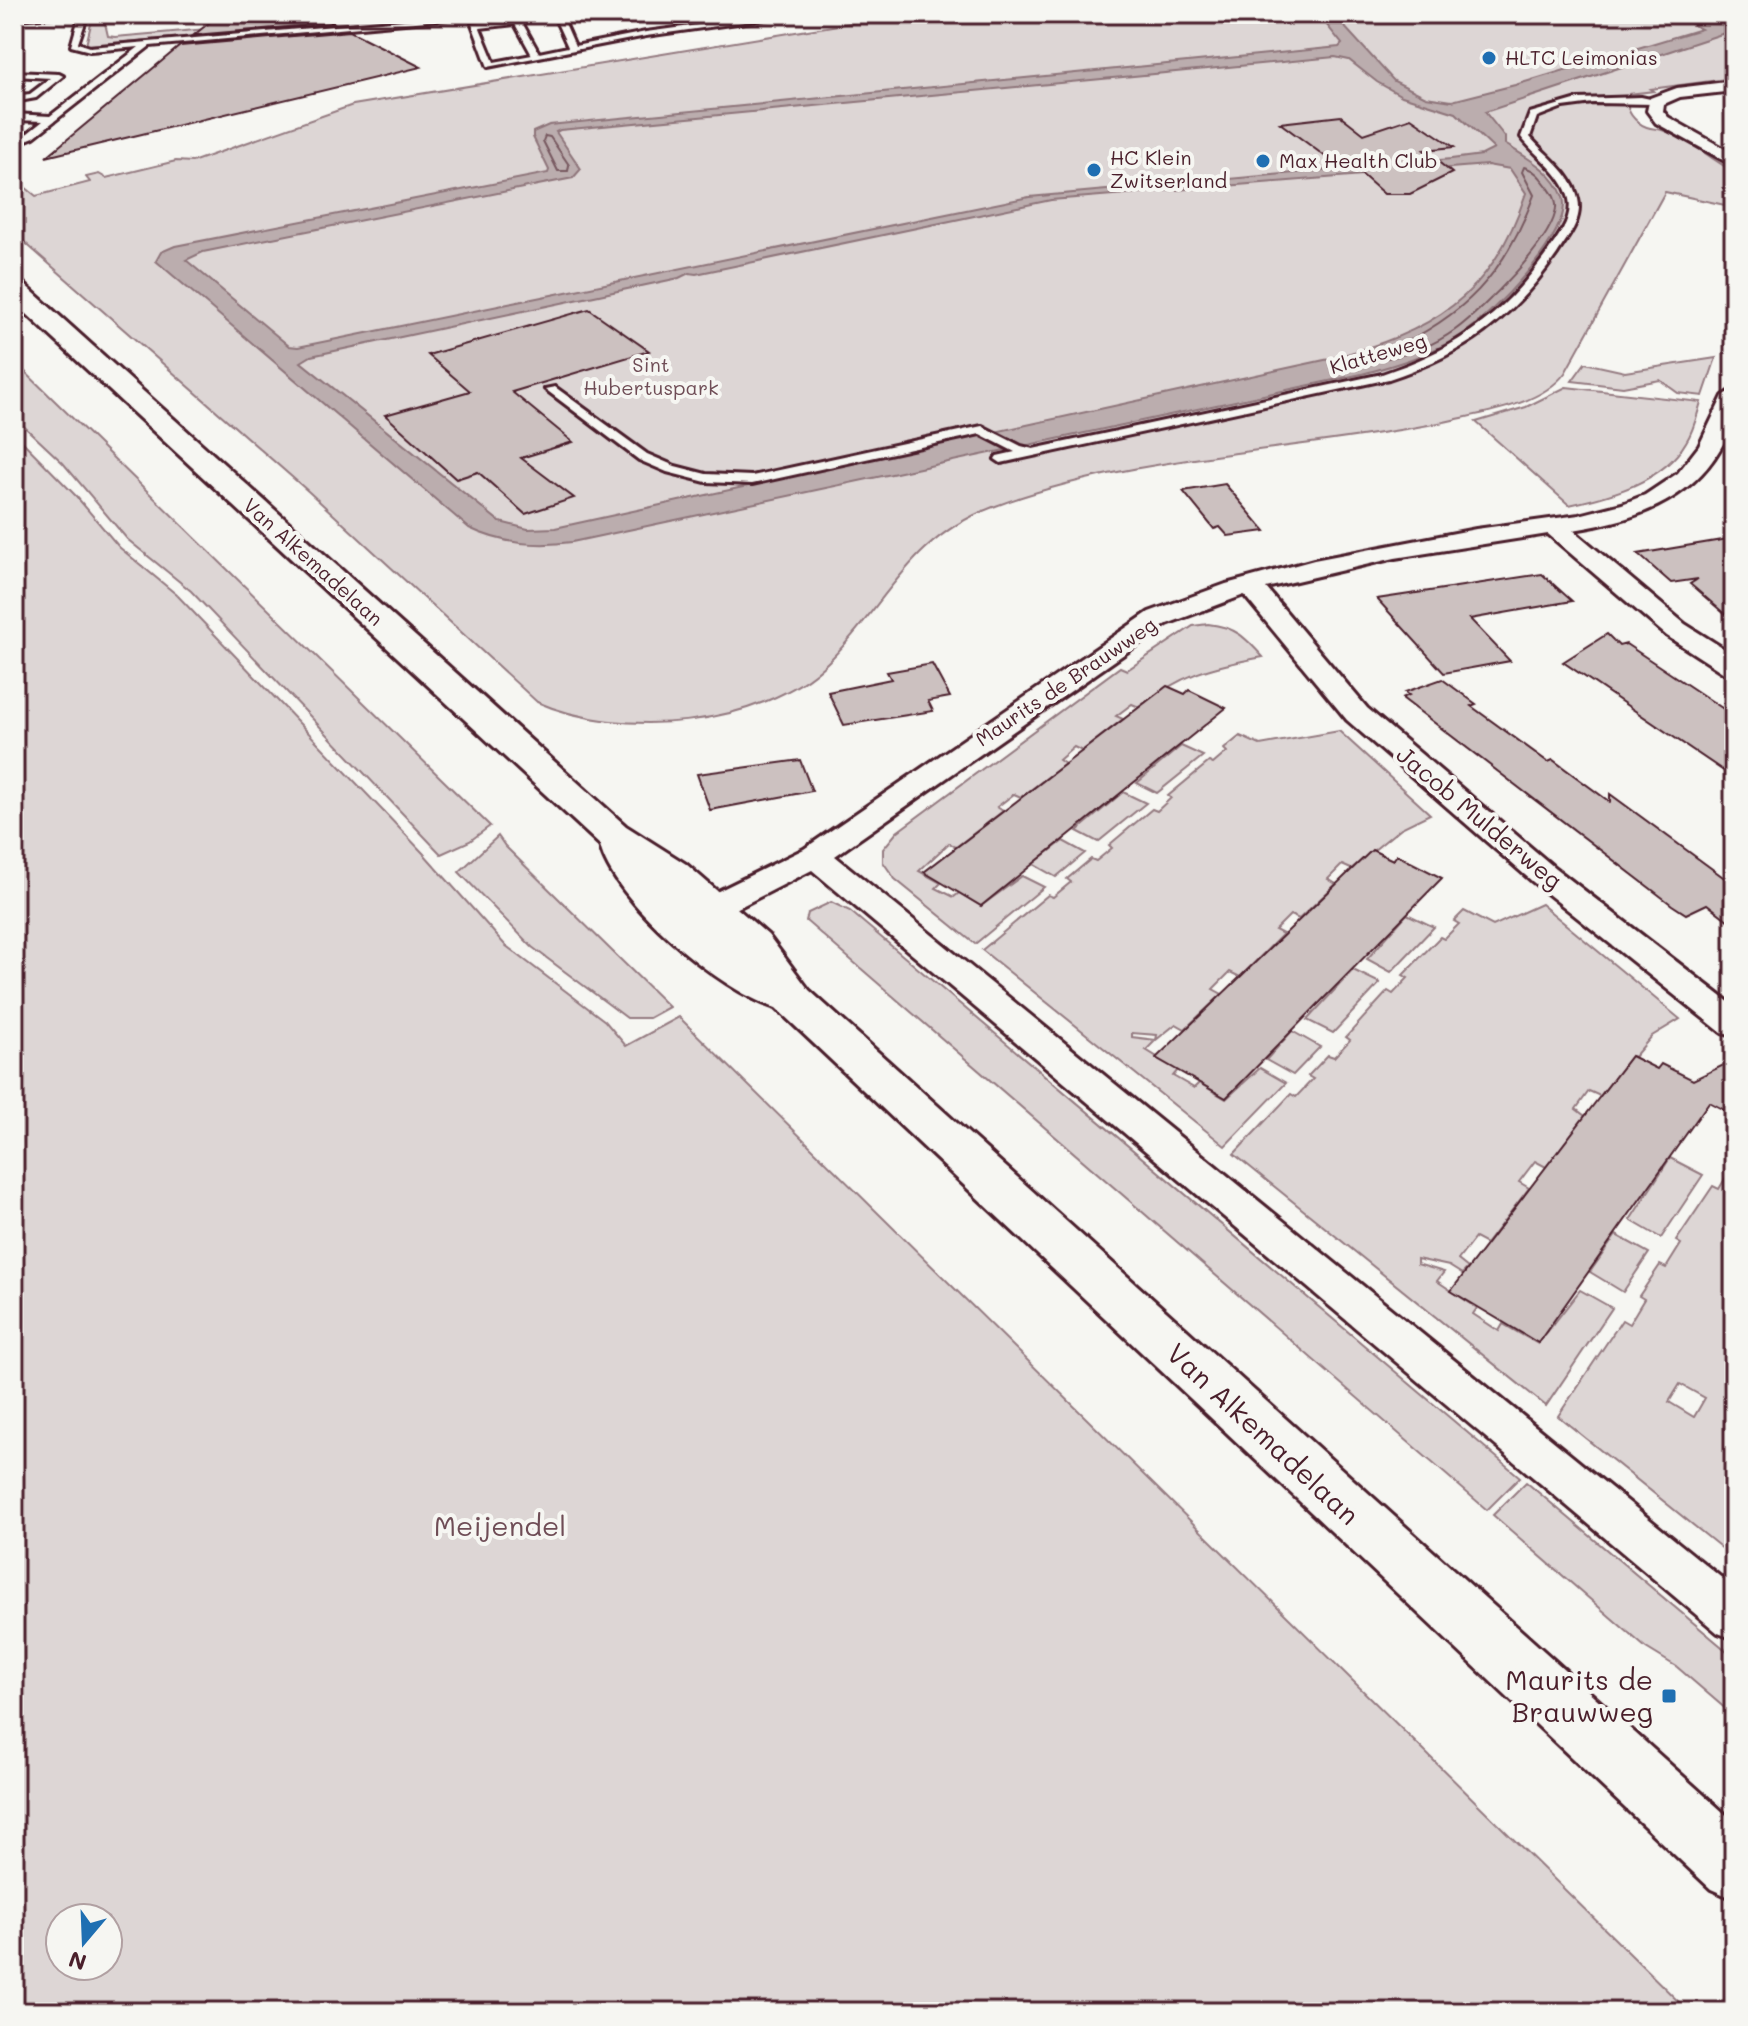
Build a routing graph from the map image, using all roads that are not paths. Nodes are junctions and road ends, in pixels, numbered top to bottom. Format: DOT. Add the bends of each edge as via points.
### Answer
graph roads {
  1 [pos="56,14"];
  2 [pos="84,14"];
  3 [pos="500,14"];
  4 [pos="557,14"];
  5 [pos="720,14"];
  6 [pos="797,14"];
  7 [pos="14,17"];
  8 [pos="727,23"];
  9 [pos="148,44"];
  10 [pos="572,47"];
  11 [pos="537,56"];
  12 [pos="14,74"];
  13 [pos="1734,86"];
  14 [pos="14,99"];
  15 [pos="1656,101"];
  16 [pos="14,117"];
  17 [pos="53,119"];
  18 [pos="14,142"];
  19 [pos="1734,161"];
  20 [pos="14,288"];
  21 [pos="551,389"];
  22 [pos="1734,396"];
  23 [pos="1035,452"];
  24 [pos="1001,459"];
  25 [pos="1554,527"];
  26 [pos="1250,585"];
  27 [pos="1734,667"];
  28 [pos="612,835"];
  29 [pos="815,856"];
  30 [pos="711,908"];
  31 [pos="794,1001"];
  32 [pos="1734,1024"];
  33 [pos="1734,1617"];
  34 [pos="1734,1866"];
  1 -- 7 [label="lane"];
  2 -- 9 [label="lane" via="74,44 79,47"];
  3 -- 9 [label="lane"];
  4 -- 10 [label="lane"];
  5 -- 8 [label="lane"];
  6 -- 8 [label="lane"];
  8 -- 10 [label="lane"];
  9 -- 17 [label="lane"];
  10 -- 11 [label="lane"];
  11 -- 11 [label="lane" via="491,65 475,26 517,21"];
  12 -- 14 [label="lane" via="59,76 33,96"];
  13 -- 15 [label="street, Klatteweg"];
  15 -- 19 [label="street" via="1662,120"];
  15 -- 23 [label="lane, Klatteweg" via="1604,99 1533,115 1525,137 1568,184 1574,216 1520,298 1454,350 1385,377"];
  16 -- 17 [label="lane"];
  17 -- 18 [label="lane"];
  20 -- 28 [label="main road, Van Alkemadelaan"];
  21 -- 23 [label="lane" via="643,457 706,478 752,480 982,430 1017,449"];
  22 -- 25 [label="street, Maurits de Brauwweg" via="1704,459 1677,486 1647,504"];
  23 -- 24 [label="lane, Klatteweg"];
  25 -- 26 [label="street, Maurits de Brauwweg" via="1344,559"];
  25 -- 27 [label="street" via="1676,630"];
  26 -- 29 [label="street, Maurits de Brauwweg" via="1158,618"];
  26 -- 32 [label="street, Jacob Mulderweg" via="1357,714 1544,875"];
  28 -- 30 [label="main road, Van Alkemadelaan" via="672,873"];
  28 -- 31 [label="main road, Van Alkemadelaan" via="642,887 688,931 721,960"];
  29 -- 30 [label="street, Maurits de Brauwweg"];
  29 -- 33 [label="street"];
  30 -- 31 [label="main road, Van Alkemadelaan" via="753,945"];
  31 -- 34 [label="main road, Van Alkemadelaan"];
}
